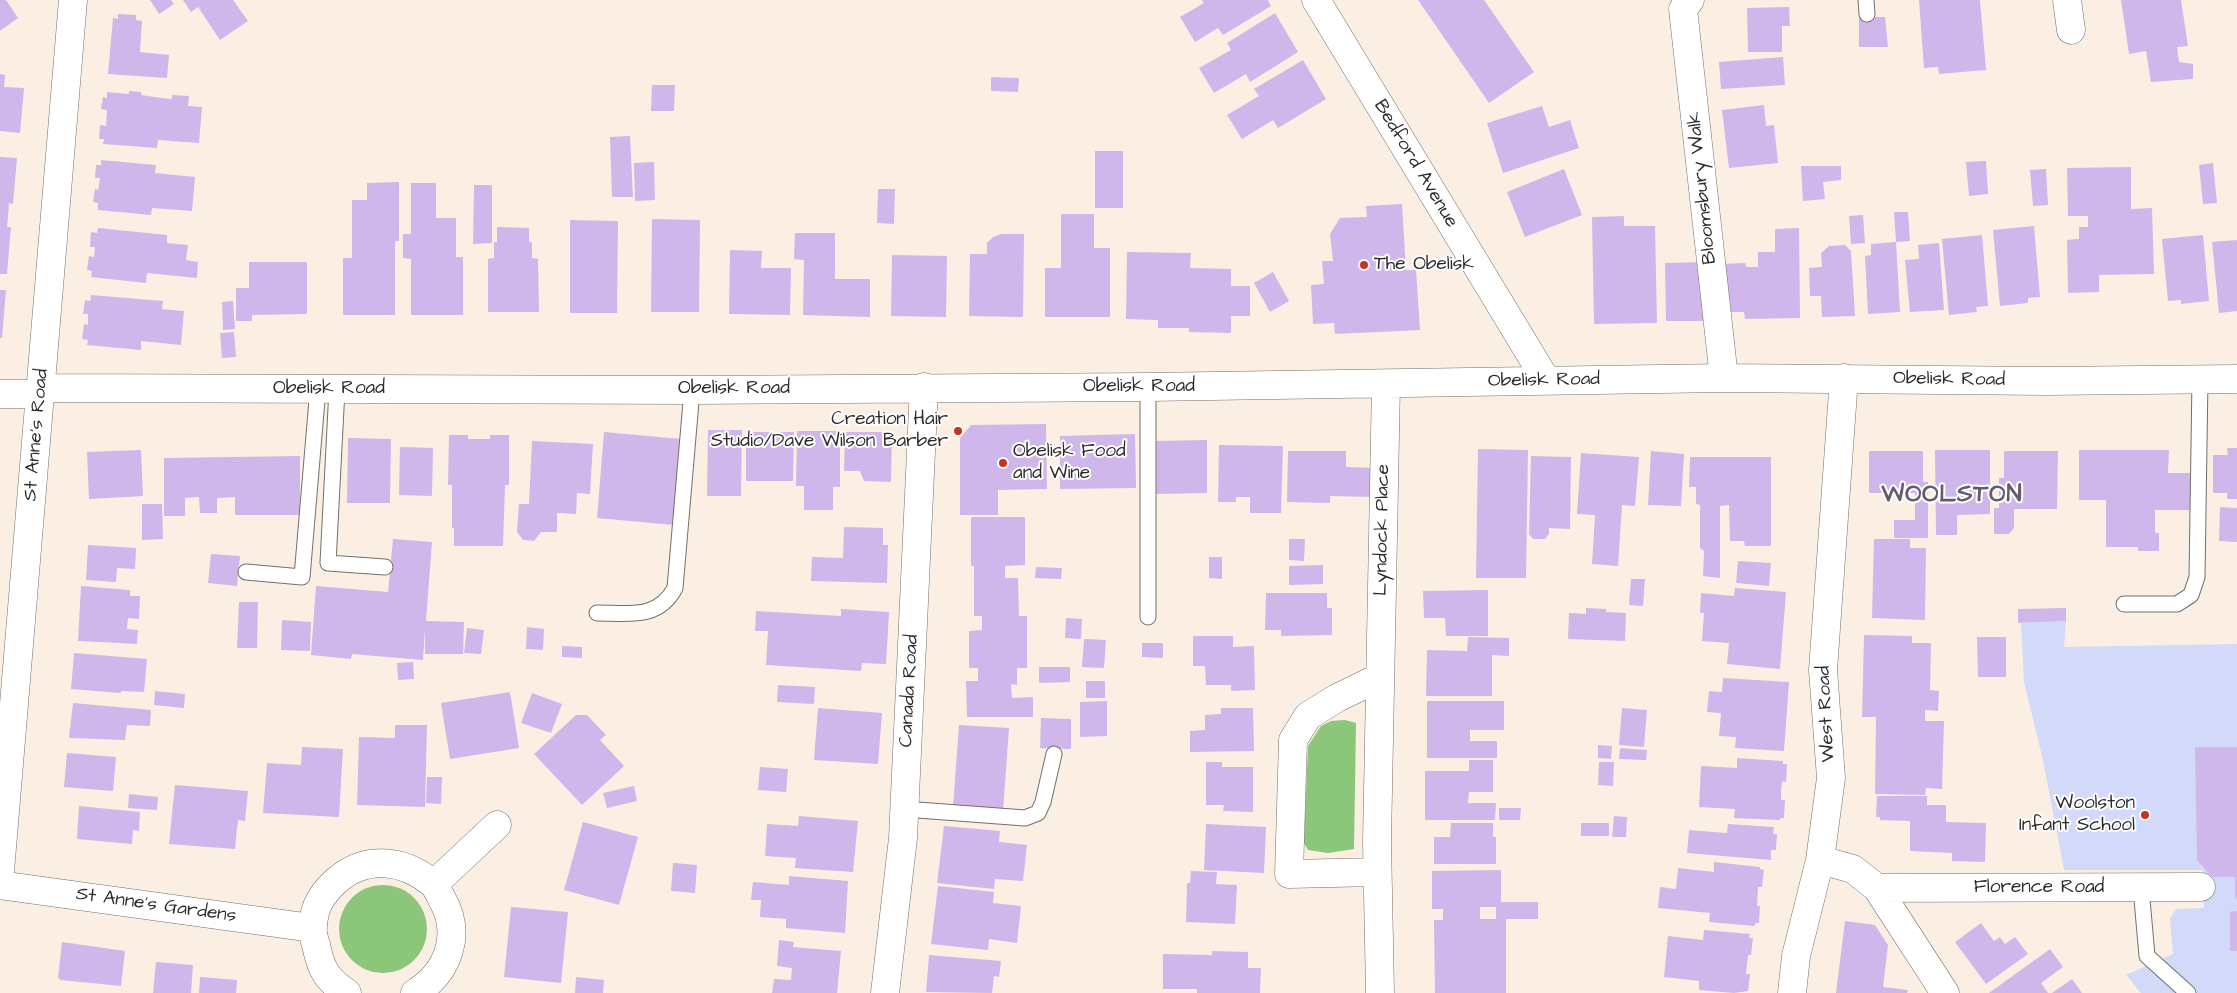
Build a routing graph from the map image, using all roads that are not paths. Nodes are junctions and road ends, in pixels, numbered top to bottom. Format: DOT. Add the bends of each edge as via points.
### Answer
graph roads {
  1 [pos="73,0"];
  2 [pos="1316,0"];
  3 [pos="1690,0"];
  4 [pos="2067,0"];
  5 [pos="2071,30"];
  6 [pos="1724,378"];
  7 [pos="1844,378"];
  8 [pos="2200,379"];
  9 [pos="2237,379"];
  10 [pos="1546,380"];
  11 [pos="1386,384"];
  12 [pos="924,387"];
  13 [pos="1148,387"];
  14 [pos="327,389"];
  15 [pos="692,390"];
  16 [pos="40,391"];
  17 [pos="0,394"];
  18 [pos="385,567"];
  19 [pos="246,572"];
  20 [pos="2124,604"];
  21 [pos="597,614"];
  22 [pos="1148,618"];
  23 [pos="1380,677"];
  24 [pos="1054,754"];
  25 [pos="4,793"];
  26 [pos="904,809"];
  27 [pos="497,825"];
  28 [pos="1820,860"];
  29 [pos="0,871"];
  30 [pos="1378,872"];
  31 [pos="434,884"];
  32 [pos="0,886"];
  33 [pos="2201,887"];
  34 [pos="1878,888"];
  35 [pos="2142,888"];
  36 [pos="312,928"];
  37 [pos="426,990"];
  38 [pos="347,993"];
  39 [pos="885,993"];
  40 [pos="1380,993"];
  41 [pos="1792,993"];
  42 [pos="1945,993"];
  43 [pos="2188,993"];
  1 -- 16 [label="street, St Anne's Road"];
  2 -- 10 [label="street, Bedford Avenue"];
  3 -- 6 [label="street, Bloomsbury Walk" via="1684,9"];
  4 -- 5 [label="street"];
  6 -- 7 [label="street, Obelisk Road"];
  6 -- 10 [label="street, Obelisk Road"];
  7 -- 8 [label="street, Obelisk Road"];
  7 -- 28 [label="street, West Road" via="1823,670 1831,778"];
  8 -- 9 [label="street, Obelisk Road"];
  8 -- 20 [label="lane" via="2197,577 2191,595 2177,604"];
  10 -- 11 [label="street, Obelisk Road"];
  11 -- 13 [label="street, Obelisk Road"];
  11 -- 23 [label="street, Lyndock Place"];
  12 -- 13 [label="street, Obelisk Road"];
  12 -- 15 [label="street, Obelisk Road"];
  12 -- 26 [label="street, Canada Road"];
  13 -- 22 [label="lane"];
  14 -- 15 [label="street, Obelisk Road"];
  14 -- 16 [label="street, Obelisk Road"];
  14 -- 18 [label="lane" via="328,563"];
  14 -- 19 [label="lane" via="302,577"];
  15 -- 21 [label="lane" via="675,588 668,601 656,609"];
  16 -- 17 [label="street, Obelisk Road"];
  16 -- 25 [label="street, St Anne's Road"];
  23 -- 30 [label="street, Lyndock Place"];
  23 -- 30 [label="street" via="1308,716 1292,740 1289,874"];
  24 -- 26 [label="lane" via="1043,802 1038,813 1025,818"];
  25 -- 29 [label="street, St Anne's Road"];
  26 -- 39 [label="street, Canada Road"];
  27 -- 31 [label="street"];
  28 -- 34 [label="street" via="1853,869"];
  28 -- 41 [label="street, West Road" via="1796,956"];
  30 -- 40 [label="street, Lyndock Place"];
  31 -- 36 [label="street" via="402,865 370,863 355,868 347,871 323,893"];
  31 -- 37 [label="street" via="450,913 452,937 447,957"];
  32 -- 36 [label="street, St Anne's Gardens"];
  33 -- 35 [label="street, Florence Road"];
  34 -- 35 [label="street, Florence Road"];
  34 -- 42 [label="street"];
  35 -- 43 [label="lane" via="2146,956"];
  36 -- 38 [label="street" via="320,966 335,985"];
}
